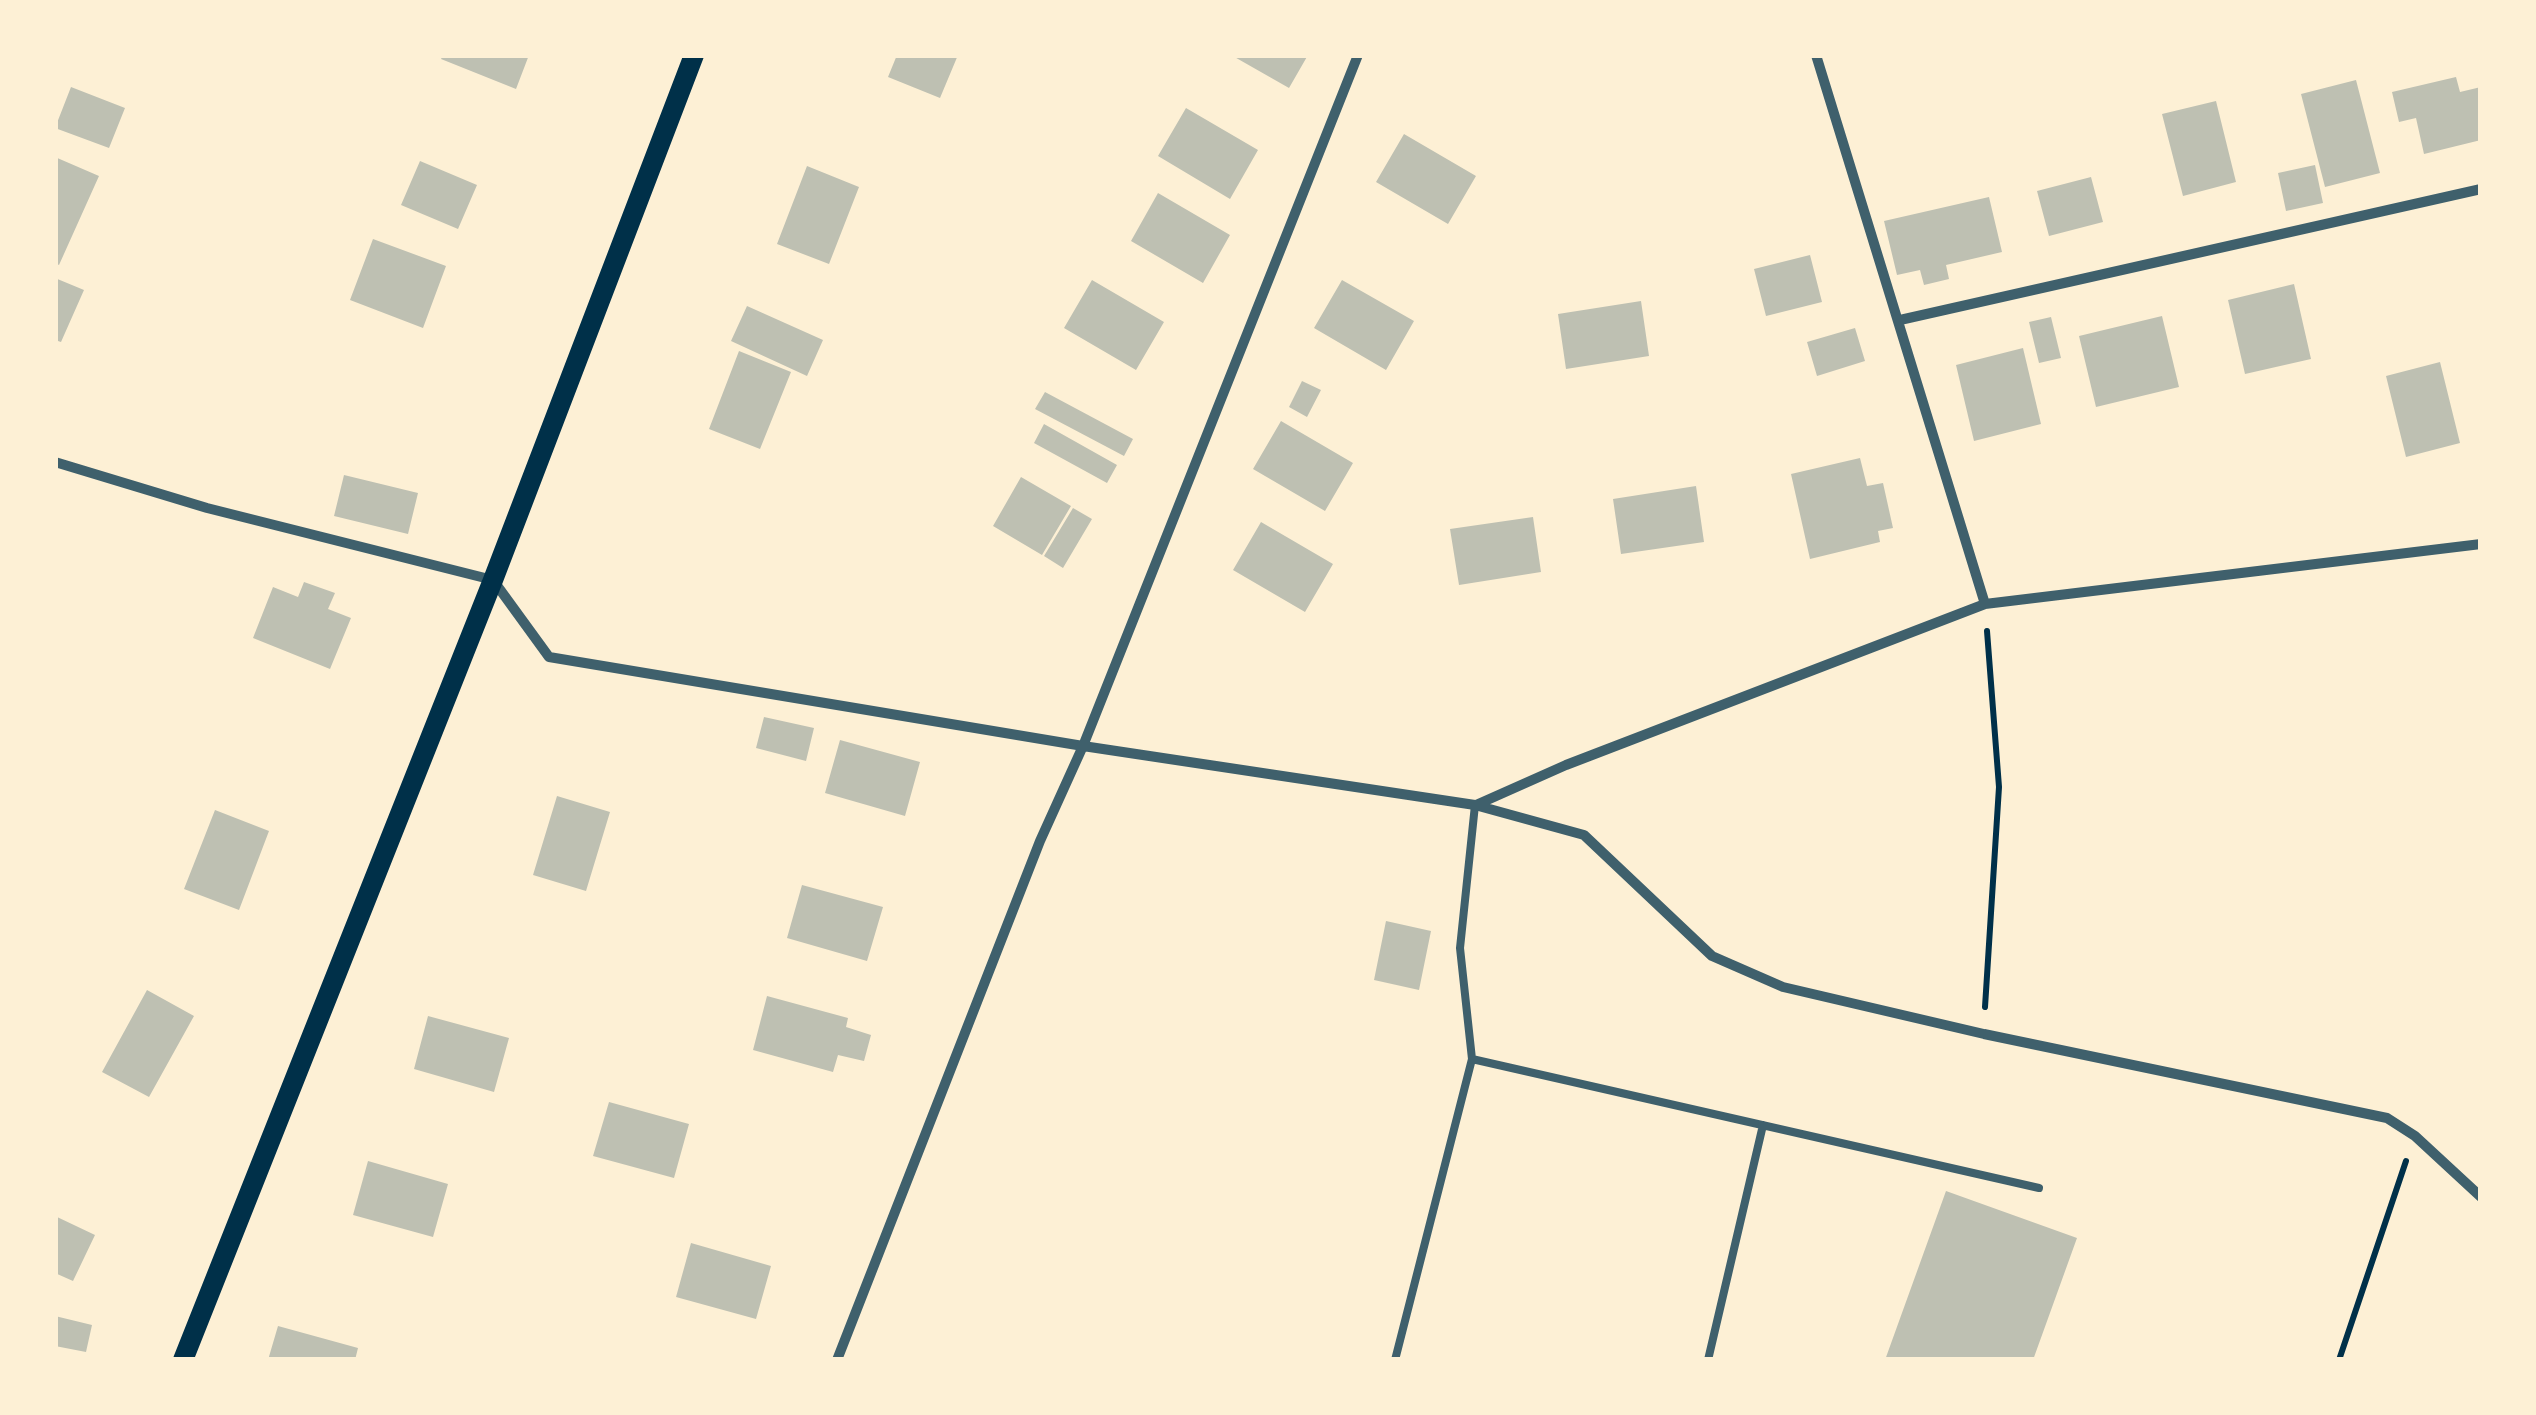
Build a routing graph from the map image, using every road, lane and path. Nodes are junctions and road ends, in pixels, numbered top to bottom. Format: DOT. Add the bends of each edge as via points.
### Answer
graph roads {
  1 [pos="694,55"];
  2 [pos="1358,55"];
  3 [pos="1816,55"];
  4 [pos="2481,189"];
  5 [pos="1900,320"];
  6 [pos="55,462"];
  7 [pos="2481,544"];
  8 [pos="493,580"];
  9 [pos="1985,604"];
  10 [pos="1082,746"];
  11 [pos="1475,805"];
  12 [pos="1984,1034"];
  13 [pos="1472,1059"];
  14 [pos="1763,1126"];
  15 [pos="2415,1136"];
  16 [pos="2039,1188"];
  17 [pos="2481,1197"];
  18 [pos="182,1360"];
  19 [pos="837,1360"];
  20 [pos="1395,1360"];
  21 [pos="1708,1360"];
  22 [pos="2340,1360"];
  1 -- 8 [label="main road"];
  2 -- 10 [label="street"];
  3 -- 5 [label="street"];
  4 -- 5 [label="street"];
  5 -- 9 [label="street"];
  6 -- 8 [label="street"];
  7 -- 9 [label="street"];
  8 -- 10 [label="street" via="549,657"];
  8 -- 18 [label="main road"];
  9 -- 11 [label="street"];
  9 -- 12 [label="path" via="1999,788"];
  10 -- 11 [label="street"];
  10 -- 19 [label="street"];
  11 -- 12 [label="street" via="1584,836 1712,956 1783,987"];
  11 -- 13 [label="lane" via="1460,948"];
  12 -- 15 [label="street" via="2387,1118"];
  13 -- 14 [label="lane"];
  13 -- 20 [label="lane"];
  14 -- 16 [label="lane"];
  14 -- 21 [label="lane"];
  15 -- 17 [label="street"];
  15 -- 22 [label="path"];
}
